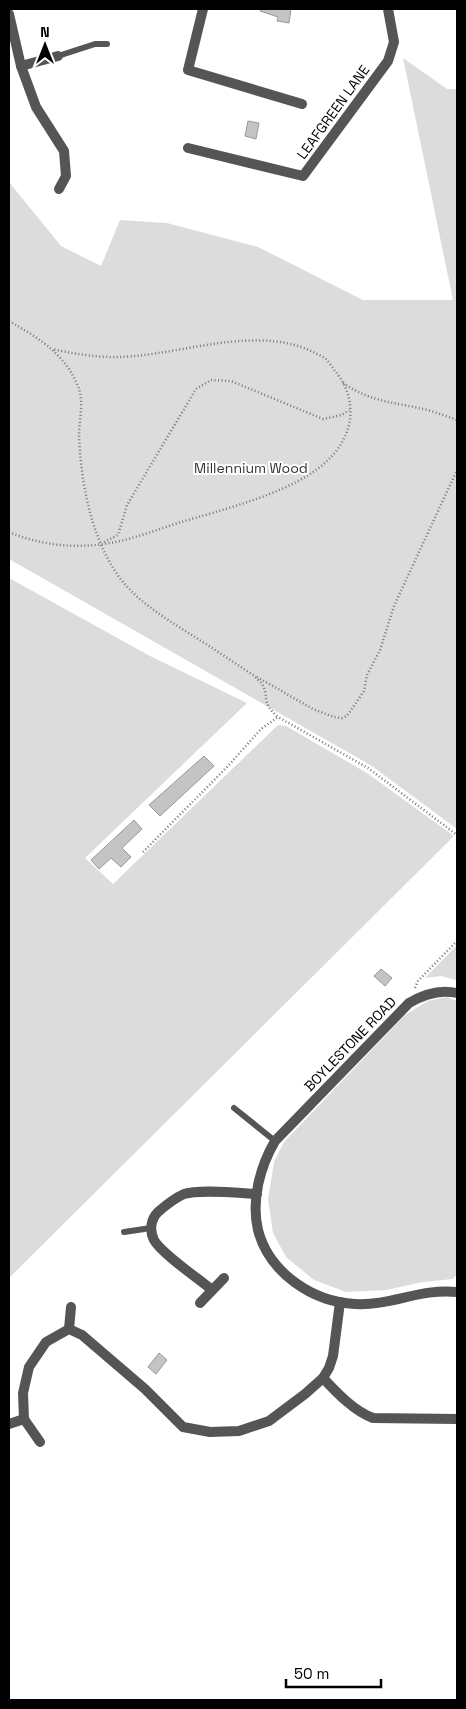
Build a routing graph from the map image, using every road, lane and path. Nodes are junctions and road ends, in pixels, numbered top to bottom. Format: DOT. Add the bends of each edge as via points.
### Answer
graph roads {
  1 [pos="203,9"];
  2 [pos="388,9"];
  3 [pos="9,14"];
  4 [pos="107,44"];
  5 [pos="58,56"];
  6 [pos="21,66"];
  7 [pos="302,104"];
  8 [pos="188,148"];
  9 [pos="59,188"];
  10 [pos="9,321"];
  11 [pos="52,349"];
  12 [pos="343,384"];
  13 [pos="350,409"];
  14 [pos="457,420"];
  15 [pos="457,470"];
  16 [pos="9,532"];
  17 [pos="101,544"];
  18 [pos="253,674"];
  19 [pos="278,717"];
  20 [pos="457,836"];
  21 [pos="143,852"];
  22 [pos="457,941"];
  23 [pos="457,993"];
  24 [pos="409,1003"];
  25 [pos="234,1108"];
  26 [pos="275,1141"];
  27 [pos="257,1194"];
  28 [pos="151,1228"];
  29 [pos="124,1232"];
  30 [pos="224,1278"];
  31 [pos="212,1290"];
  32 [pos="457,1292"];
  33 [pos="340,1302"];
  34 [pos="200,1304"];
  35 [pos="71,1307"];
  36 [pos="69,1329"];
  37 [pos="323,1378"];
  38 [pos="24,1419"];
  39 [pos="457,1419"];
  40 [pos="9,1424"];
  41 [pos="40,1442"];
  1 -- 7 [label="street" via="188,70"];
  2 -- 8 [label="street, LEAFGREEN LANE" via="394,42 388,61 303,176"];
  3 -- 6 [label="street"];
  4 -- 5 [label="lane" via="94,44"];
  5 -- 6 [label="street"];
  6 -- 9 [label="street" via="36,107 70,164"];
  10 -- 11 [label="path"];
  11 -- 12 [label="path" via="110,358 255,340 282,341 325,358"];
  11 -- 17 [label="path" via="78,386 82,472"];
  12 -- 13 [label="path"];
  12 -- 14 [label="path" via="376,400 431,411"];
  13 -- 17 [label="path" via="349,425 341,444 329,460 304,478 250,501 121,541"];
  13 -- 17 [label="path" via="342,415 323,419 231,381 211,380 196,388 127,506 118,535"];
  15 -- 18 [label="path" via="394,606 364,691 347,716 334,717 313,709"];
  16 -- 17 [label="path" via="54,544"];
  17 -- 18 [label="path" via="115,570 146,604"];
  18 -- 19 [label="path" via="263,686 270,710"];
  19 -- 20 [label="path" via="368,768"];
  19 -- 21 [label="path" via="261,729"];
  22 -- 24 [label="path" via="418,981"];
  23 -- 24 [label="street, BOYLESTONE ROAD" via="436,992"];
  24 -- 26 [label="street, BOYLESTONE ROAD"];
  25 -- 26 [label="lane"];
  26 -- 27 [label="street, BOYLESTONE ROAD" via="260,1175"];
  27 -- 28 [label="street" via="184,1194 155,1215"];
  27 -- 33 [label="street, BOYLESTONE ROAD" via="258,1230 277,1266 300,1286"];
  28 -- 29 [label="lane"];
  28 -- 31 [label="street" via="154,1240 167,1254"];
  30 -- 31 [label="street"];
  31 -- 34 [label="street"];
  32 -- 33 [label="street, BOYLESTONE ROAD" via="425,1293 370,1305"];
  33 -- 37 [label="street" via="333,1356"];
  35 -- 36 [label="street"];
  36 -- 37 [label="street" via="82,1336 145,1389 183,1426 210,1432 239,1431 269,1421"];
  36 -- 38 [label="street" via="46,1342 29,1367 22,1393"];
  37 -- 39 [label="street" via="363,1414 373,1418"];
  38 -- 40 [label="street"];
  38 -- 41 [label="street"];
}
